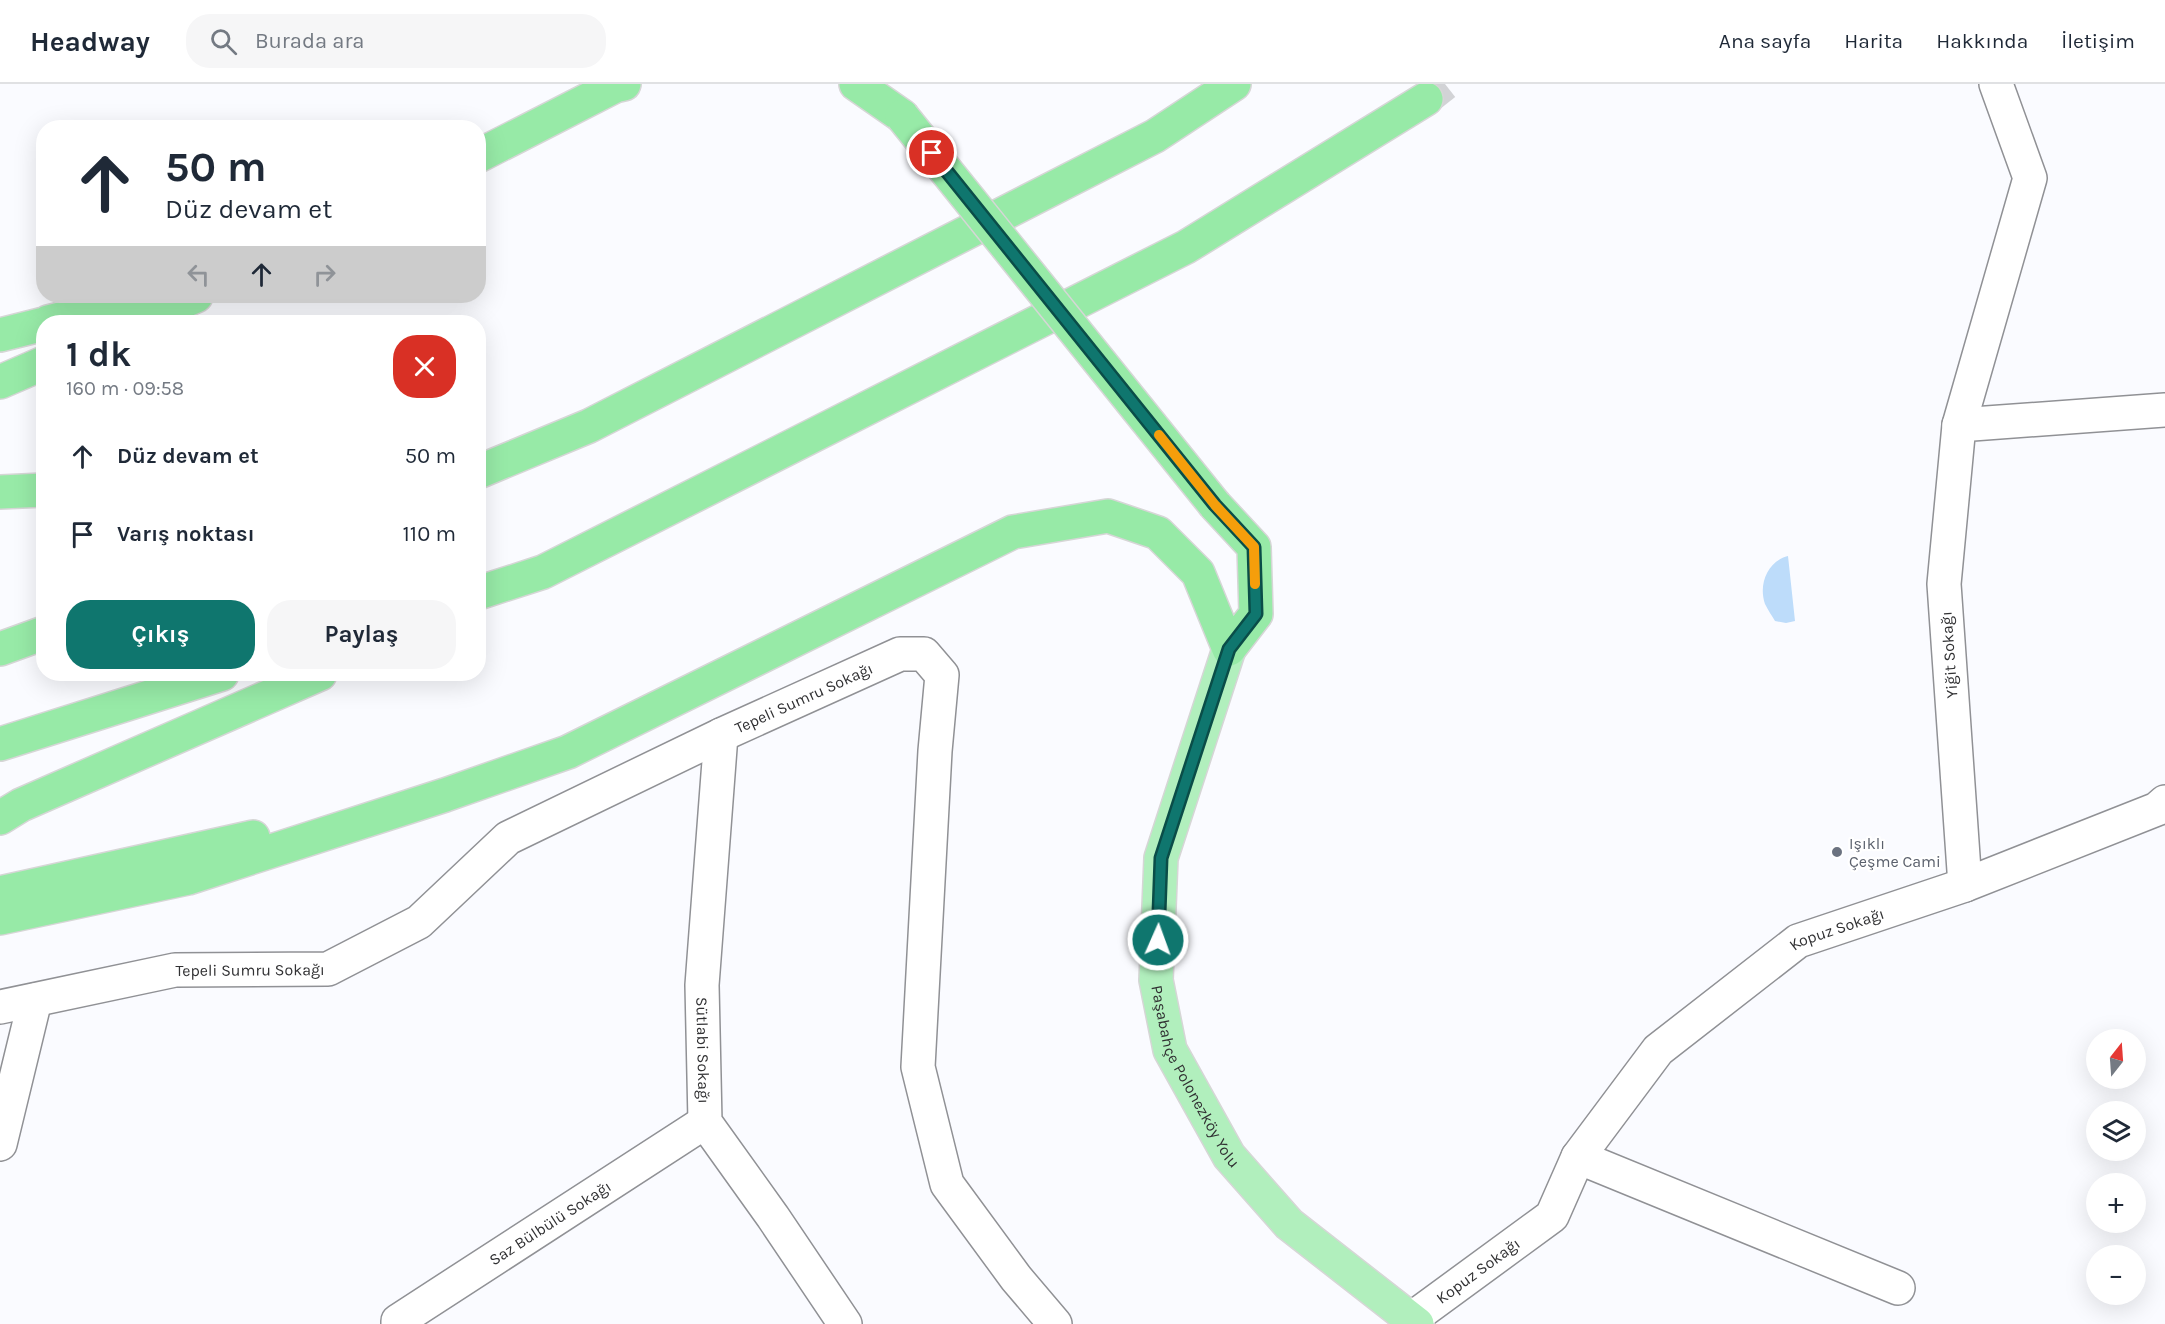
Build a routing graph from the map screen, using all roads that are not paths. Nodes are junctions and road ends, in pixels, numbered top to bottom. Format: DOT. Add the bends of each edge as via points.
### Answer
graph roads {
  1 [pos="624,84"];
  2 [pos="856,84"];
  3 [pos="1234,84"];
  4 [pos="1996,84"];
  5 [pos="1426,99"];
  6 [pos="486,152"];
  7 [pos="125,303"];
  8 [pos="180,303"];
  9 [pos="77,315"];
  10 [pos="151,315"];
  11 [pos="36,326"];
  12 [pos="0,335"];
  13 [pos="36,366"];
  14 [pos="0,382"];
  15 [pos="2165,410"];
  16 [pos="1959,425"];
  17 [pos="589,426"];
  18 [pos="486,445"];
  19 [pos="486,469"];
  20 [pos="36,490"];
  21 [pos="0,492"];
  22 [pos="543,572"];
  23 [pos="486,590"];
  24 [pos="486,598"];
  25 [pos="36,636"];
  26 [pos="0,648"];
  27 [pos="1229,649"];
  28 [pos="200,681"];
  29 [pos="304,681"];
  30 [pos="721,735"];
  31 [pos="0,744"];
  32 [pos="445,795"];
  33 [pos="2165,802"];
  34 [pos="0,818"];
  35 [pos="1965,885"];
  36 [pos="0,893"];
  37 [pos="0,918"];
  38 [pos="35,1000"];
  39 [pos="0,1007"];
  40 [pos="705,1122"];
  41 [pos="0,1144"];
  42 [pos="1578,1157"];
  43 [pos="1898,1288"];
  44 [pos="1413,1322"];
  45 [pos="398,1324"];
  46 [pos="845,1324"];
  47 [pos="1055,1324"];
  1 -- 6 [label="highway"];
  2 -- 27 [label="highway, bridge" via="902,116 1215,505 1254,547 1256,614"];
  3 -- 17 [label="highway" via="1155,136"];
  4 -- 16 [label="street, Yiğit Sokağı" via="2030,178"];
  5 -- 22 [label="highway" via="1186,247"];
  7 -- 9 [label="highway"];
  8 -- 10 [label="highway"];
  11 -- 12 [label="highway"];
  13 -- 14 [label="highway"];
  15 -- 16 [label="street"];
  16 -- 35 [label="street, Yiğit Sokağı" via="1944,584"];
  17 -- 18 [label="highway"];
  17 -- 19 [label="highway"];
  20 -- 21 [label="highway"];
  22 -- 23 [label="highway"];
  22 -- 24 [label="highway"];
  25 -- 26 [label="highway"];
  27 -- 32 [label="highway" via="1198,573 1158,533 1108,516 1013,532 568,752"];
  27 -- 44 [label="main road, Paşabahçe Polonezköy Yolu" via="1161,858 1156,980 1170,1050 1229,1156 1289,1224"];
  28 -- 31 [label="highway"];
  29 -- 34 [label="highway" via="21,805"];
  30 -- 38 [label="street, Tepeli Sumru Sokağı" via="508,838 418,922 328,969 175,970"];
  30 -- 40 [label="street, Sütlabi Sokağı" via="702,985"];
  30 -- 47 [label="street, Tepeli Sumru Sokağı" via="900,654 924,654 942,675 918,1067 947,1184"];
  32 -- 36 [label="highway"];
  32 -- 37 [label="highway" via="188,878"];
  33 -- 35 [label="street, Kopuz Sokağı" via="2157,809"];
  35 -- 42 [label="street, Kopuz Sokağı" via="1798,941 1658,1050"];
  38 -- 39 [label="street, Tepeli Sumru Sokağı"];
  38 -- 41 [label="street"];
  40 -- 45 [label="street, Saz Bülbülü Sokağı"];
  40 -- 46 [label="street, Sütlabi Sokağı"];
  42 -- 43 [label="street"];
  42 -- 44 [label="street, Kopuz Sokağı" via="1552,1216"];
}
